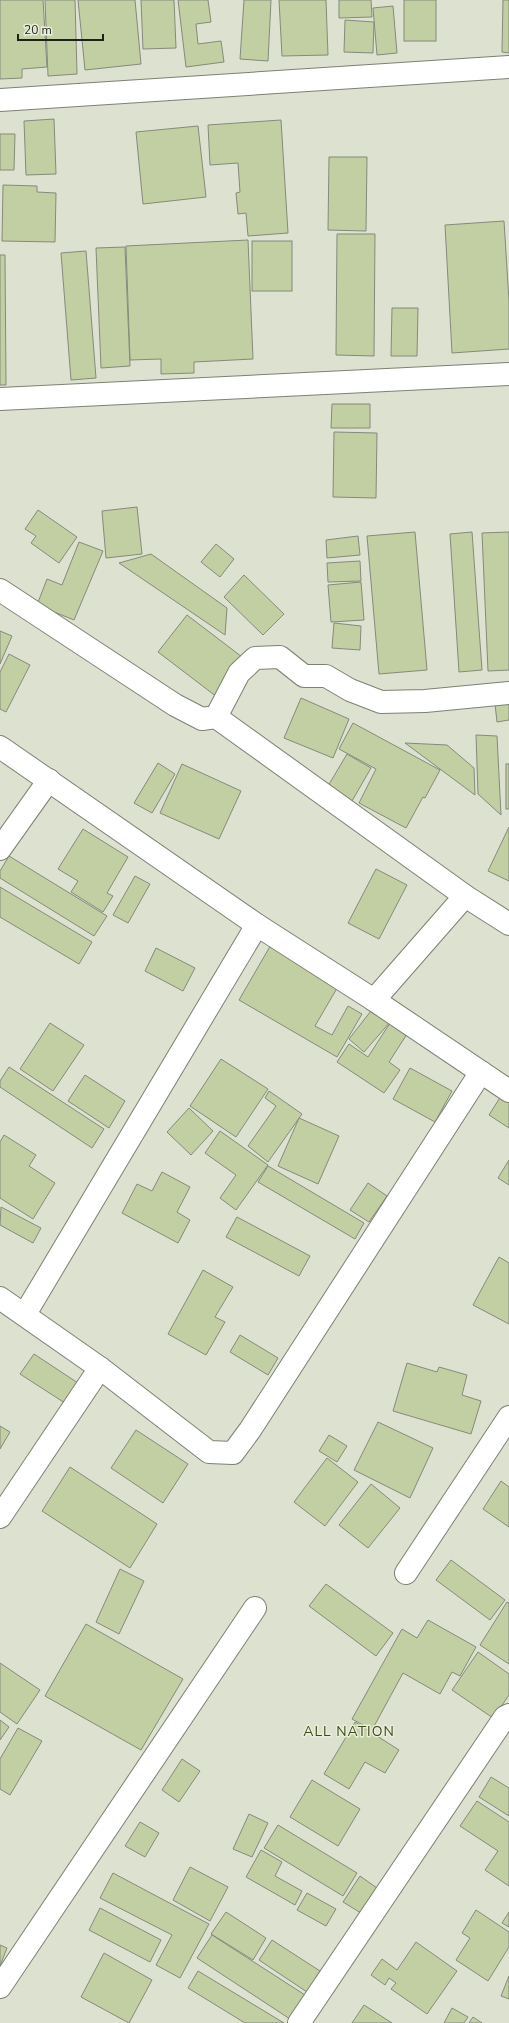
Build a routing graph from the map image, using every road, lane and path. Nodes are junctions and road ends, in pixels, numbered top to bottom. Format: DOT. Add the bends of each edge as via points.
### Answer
graph roads {
  1 [pos="509,67"];
  2 [pos="0,100"];
  3 [pos="509,374"];
  4 [pos="0,399"];
  5 [pos="0,590"];
  6 [pos="509,693"];
  7 [pos="216,717"];
  8 [pos="0,747"];
  9 [pos="49,780"];
  10 [pos="0,849"];
  11 [pos="465,896"];
  12 [pos="509,924"];
  13 [pos="257,925"];
  14 [pos="374,1000"];
  15 [pos="480,1072"];
  16 [pos="509,1091"];
  17 [pos="0,1298"];
  18 [pos="25,1314"];
  19 [pos="100,1368"];
  20 [pos="509,1417"];
  21 [pos="0,1517"];
  22 [pos="406,1573"];
  23 [pos="254,1608"];
  24 [pos="509,1715"];
  25 [pos="0,1987"];
  26 [pos="299,2023"];
  1 -- 2 [label="street"];
  3 -- 4 [label="street"];
  5 -- 7 [label="street" via="175,705 202,719"];
  6 -- 7 [label="street" via="425,701 381,702 350,690 326,676 304,676 280,657 255,658 239,673"];
  7 -- 11 [label="street"];
  8 -- 9 [label="street"];
  9 -- 10 [label="street"];
  9 -- 13 [label="street"];
  11 -- 12 [label="street"];
  11 -- 14 [label="street"];
  13 -- 14 [label="street"];
  13 -- 18 [label="street"];
  14 -- 15 [label="street"];
  15 -- 16 [label="street"];
  15 -- 19 [label="street" via="233,1453 209,1452"];
  17 -- 18 [label="street"];
  18 -- 19 [label="street"];
  19 -- 21 [label="street"];
  20 -- 22 [label="street"];
  23 -- 25 [label="street"];
  24 -- 26 [label="street" via="505,1717"];
}
